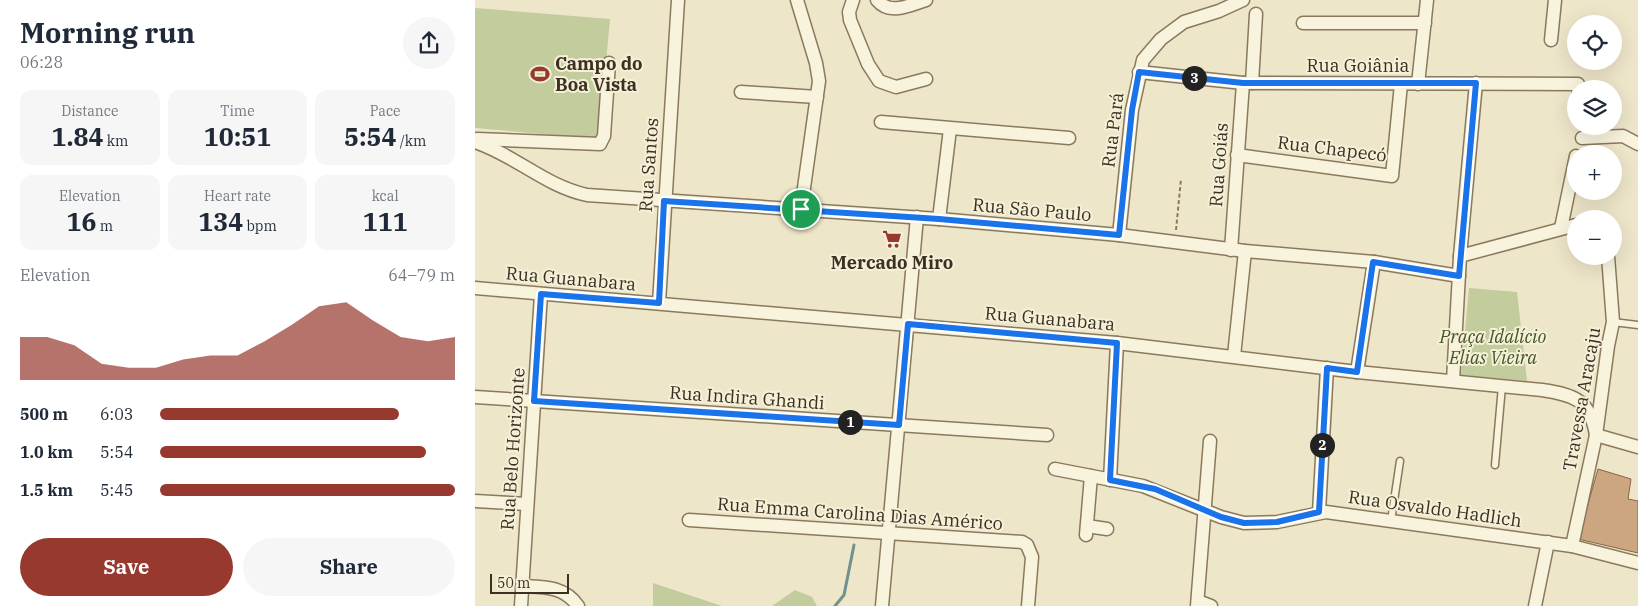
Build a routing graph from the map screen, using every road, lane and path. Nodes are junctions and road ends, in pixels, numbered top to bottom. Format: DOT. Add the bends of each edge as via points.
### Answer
graph roads {
  1 [pos="678,0"];
  2 [pos="797,0"];
  3 [pos="853,0"];
  4 [pos="877,0"];
  5 [pos="927,0"];
  6 [pos="1243,0"];
  7 [pos="1427,0"];
  8 [pos="1555,0"];
  9 [pos="1256,14"];
  10 [pos="1303,23"];
  11 [pos="1425,23"];
  12 [pos="1551,40"];
  13 [pos="609,63"];
  14 [pos="1139,72"];
  15 [pos="926,78"];
  16 [pos="1247,83"];
  17 [pos="1476,83"];
  18 [pos="1401,84"];
  19 [pos="1418,84"];
  20 [pos="1567,86"];
  21 [pos="741,92"];
  22 [pos="817,97"];
  23 [pos="881,122"];
  24 [pos="950,129"];
  25 [pos="1613,135"];
  26 [pos="1069,138"];
  27 [pos="475,140"];
  28 [pos="1638,144"];
  29 [pos="1237,155"];
  30 [pos="1181,179"];
  31 [pos="1567,200"];
  32 [pos="664,201"];
  33 [pos="801,209"];
  34 [pos="917,217"];
  35 [pos="939,219"];
  36 [pos="1567,227"];
  37 [pos="1561,228"];
  38 [pos="1119,235"];
  39 [pos="1174,242"];
  40 [pos="1231,250"];
  41 [pos="1245,251"];
  42 [pos="1460,256"];
  43 [pos="1373,262"];
  44 [pos="1609,265"];
  45 [pos="1459,276"];
  46 [pos="475,288"];
  47 [pos="541,294"];
  48 [pos="659,303"];
  49 [pos="1613,322"];
  50 [pos="908,324"];
  51 [pos="1638,324"];
  52 [pos="1117,343"];
  53 [pos="1234,356"];
  54 [pos="1327,368"];
  55 [pos="1357,372"];
  56 [pos="1453,381"];
  57 [pos="1502,386"];
  58 [pos="475,397"];
  59 [pos="534,401"];
  60 [pos="899,425"];
  61 [pos="1047,435"];
  62 [pos="1596,435"];
  63 [pos="1210,441"];
  64 [pos="1638,447"];
  65 [pos="1400,461"];
  66 [pos="1495,465"];
  67 [pos="1055,469"];
  68 [pos="1091,476"];
  69 [pos="1110,480"];
  70 [pos="475,501"];
  71 [pos="527,504"];
  72 [pos="1205,510"];
  73 [pos="1319,512"];
  74 [pos="689,520"];
  75 [pos="1391,521"];
  76 [pos="1107,529"];
  77 [pos="889,534"];
  78 [pos="1548,542"];
  79 [pos="1572,546"];
  80 [pos="1638,562"];
  81 [pos="522,586"];
  82 [pos="1198,603"];
  83 [pos="521,606"];
  84 [pos="578,606"];
  85 [pos="882,606"];
  86 [pos="1028,606"];
  87 [pos="1211,606"];
  88 [pos="1535,606"];
  1 -- 32 [label="street, Rua Santos"];
  2 -- 22 [label="street" via="819,73"];
  3 -- 15 [label="street" via="850,20 868,64 879,81 896,87"];
  4 -- 5 [label="street" via="889,9"];
  6 -- 14 [label="street, Rua Pará" via="1193,18 1172,30 1153,47"];
  7 -- 11 [label="street"];
  8 -- 12 [label="street"];
  9 -- 16 [label="street, Rua Goiás"];
  10 -- 11 [label="street"];
  11 -- 19 [label="street"];
  13 -- 27 [label="street" via="604,136 600,144"];
  14 -- 16 [label="street, Rua Goiânia"];
  14 -- 38 [label="street, Rua Pará"];
  16 -- 18 [label="street, Rua Goiânia"];
  16 -- 29 [label="street, Rua Goiás"];
  17 -- 19 [label="street, Rua Goiânia"];
  17 -- 20 [label="street, Rua Goiânia"];
  17 -- 42 [label="street"];
  18 -- 19 [label="street, Rua Goiânia"];
  18 -- 29 [label="street, Rua Chapecó" via="1392,176"];
  21 -- 22 [label="street"];
  22 -- 33 [label="street"];
  23 -- 24 [label="street"];
  24 -- 26 [label="street"];
  24 -- 35 [label="street"];
  25 -- 28 [label="street"];
  27 -- 32 [label="street, Rua São Paulo" via="558,187 600,197"];
  29 -- 40 [label="street, Rua Goiás"];
  30 -- 39 [label="path"];
  31 -- 37 [label="street"];
  32 -- 33 [label="street, Rua São Paulo"];
  32 -- 48 [label="street, Rua Santos"];
  33 -- 34 [label="street, Rua São Paulo"];
  34 -- 35 [label="street, Rua São Paulo"];
  34 -- 50 [label="street"];
  35 -- 38 [label="street, Rua São Paulo"];
  36 -- 37 [label="street"];
  37 -- 42 [label="street"];
  38 -- 39 [label="street, Rua São Paulo"];
  39 -- 40 [label="street, Rua São Paulo"];
  40 -- 41 [label="street, Rua São Paulo"];
  41 -- 43 [label="street, Rua São Paulo"];
  41 -- 53 [label="street"];
  42 -- 45 [label="street"];
  43 -- 45 [label="street, Rua São Paulo"];
  43 -- 55 [label="street"];
  44 -- 49 [label="street, Travessa Aracaju"];
  45 -- 56 [label="street"];
  46 -- 47 [label="street, Rua Guanabara"];
  47 -- 48 [label="street, Rua Guanabara"];
  47 -- 59 [label="street, Rua Belo Horizonte"];
  48 -- 50 [label="street, Rua Guanabara"];
  49 -- 51 [label="lane"];
  49 -- 62 [label="street, Travessa Aracaju"];
  50 -- 52 [label="street, Rua Guanabara"];
  50 -- 60 [label="street"];
  52 -- 53 [label="street, Rua Guanabara"];
  52 -- 69 [label="street"];
  53 -- 54 [label="street, Rua Guanabara"];
  54 -- 55 [label="street, Rua Guanabara"];
  54 -- 73 [label="street"];
  55 -- 56 [label="street, Rua Guanabara"];
  56 -- 57 [label="street, Rua Guanabara"];
  57 -- 62 [label="street, Rua Guanabara" via="1555,392 1574,398 1590,410"];
  57 -- 66 [label="lane"];
  58 -- 59 [label="street, Rua Indira Ghandi"];
  59 -- 60 [label="street, Rua Indira Ghandi"];
  59 -- 71 [label="street, Rua Belo Horizonte"];
  60 -- 61 [label="street, Rua Indira Ghandi"];
  60 -- 77 [label="street"];
  62 -- 64 [label="street"];
  62 -- 79 [label="street, Travessa Aracaju"];
  63 -- 72 [label="street"];
  65 -- 75 [label="lane"];
  67 -- 68 [label="street, Rua Osvaldo Hadlich"];
  68 -- 69 [label="street, Rua Osvaldo Hadlich"];
  68 -- 76 [label="street" via="1087,531"];
  69 -- 72 [label="street, Rua Osvaldo Hadlich" via="1155,489"];
  70 -- 71 [label="street"];
  71 -- 81 [label="street, Rua Belo Horizonte"];
  72 -- 73 [label="street, Rua Osvaldo Hadlich" via="1232,520 1260,523 1290,520"];
  72 -- 82 [label="street"];
  73 -- 75 [label="street, Rua Osvaldo Hadlich"];
  74 -- 77 [label="street, Rua Emma Carolina Dias Américo"];
  75 -- 78 [label="street, Rua Osvaldo Hadlich"];
  77 -- 85 [label="street"];
  77 -- 86 [label="street, Rua Emma Carolina Dias Américo" via="1023,542 1031,557"];
  78 -- 79 [label="street, Rua Osvaldo Hadlich"];
  78 -- 88 [label="street"];
  79 -- 80 [label="street, Rua Osvaldo Hadlich"];
  81 -- 83 [label="street, Rua Belo Horizonte"];
  81 -- 84 [label="street" via="565,592"];
  82 -- 87 [label="street"];
}
